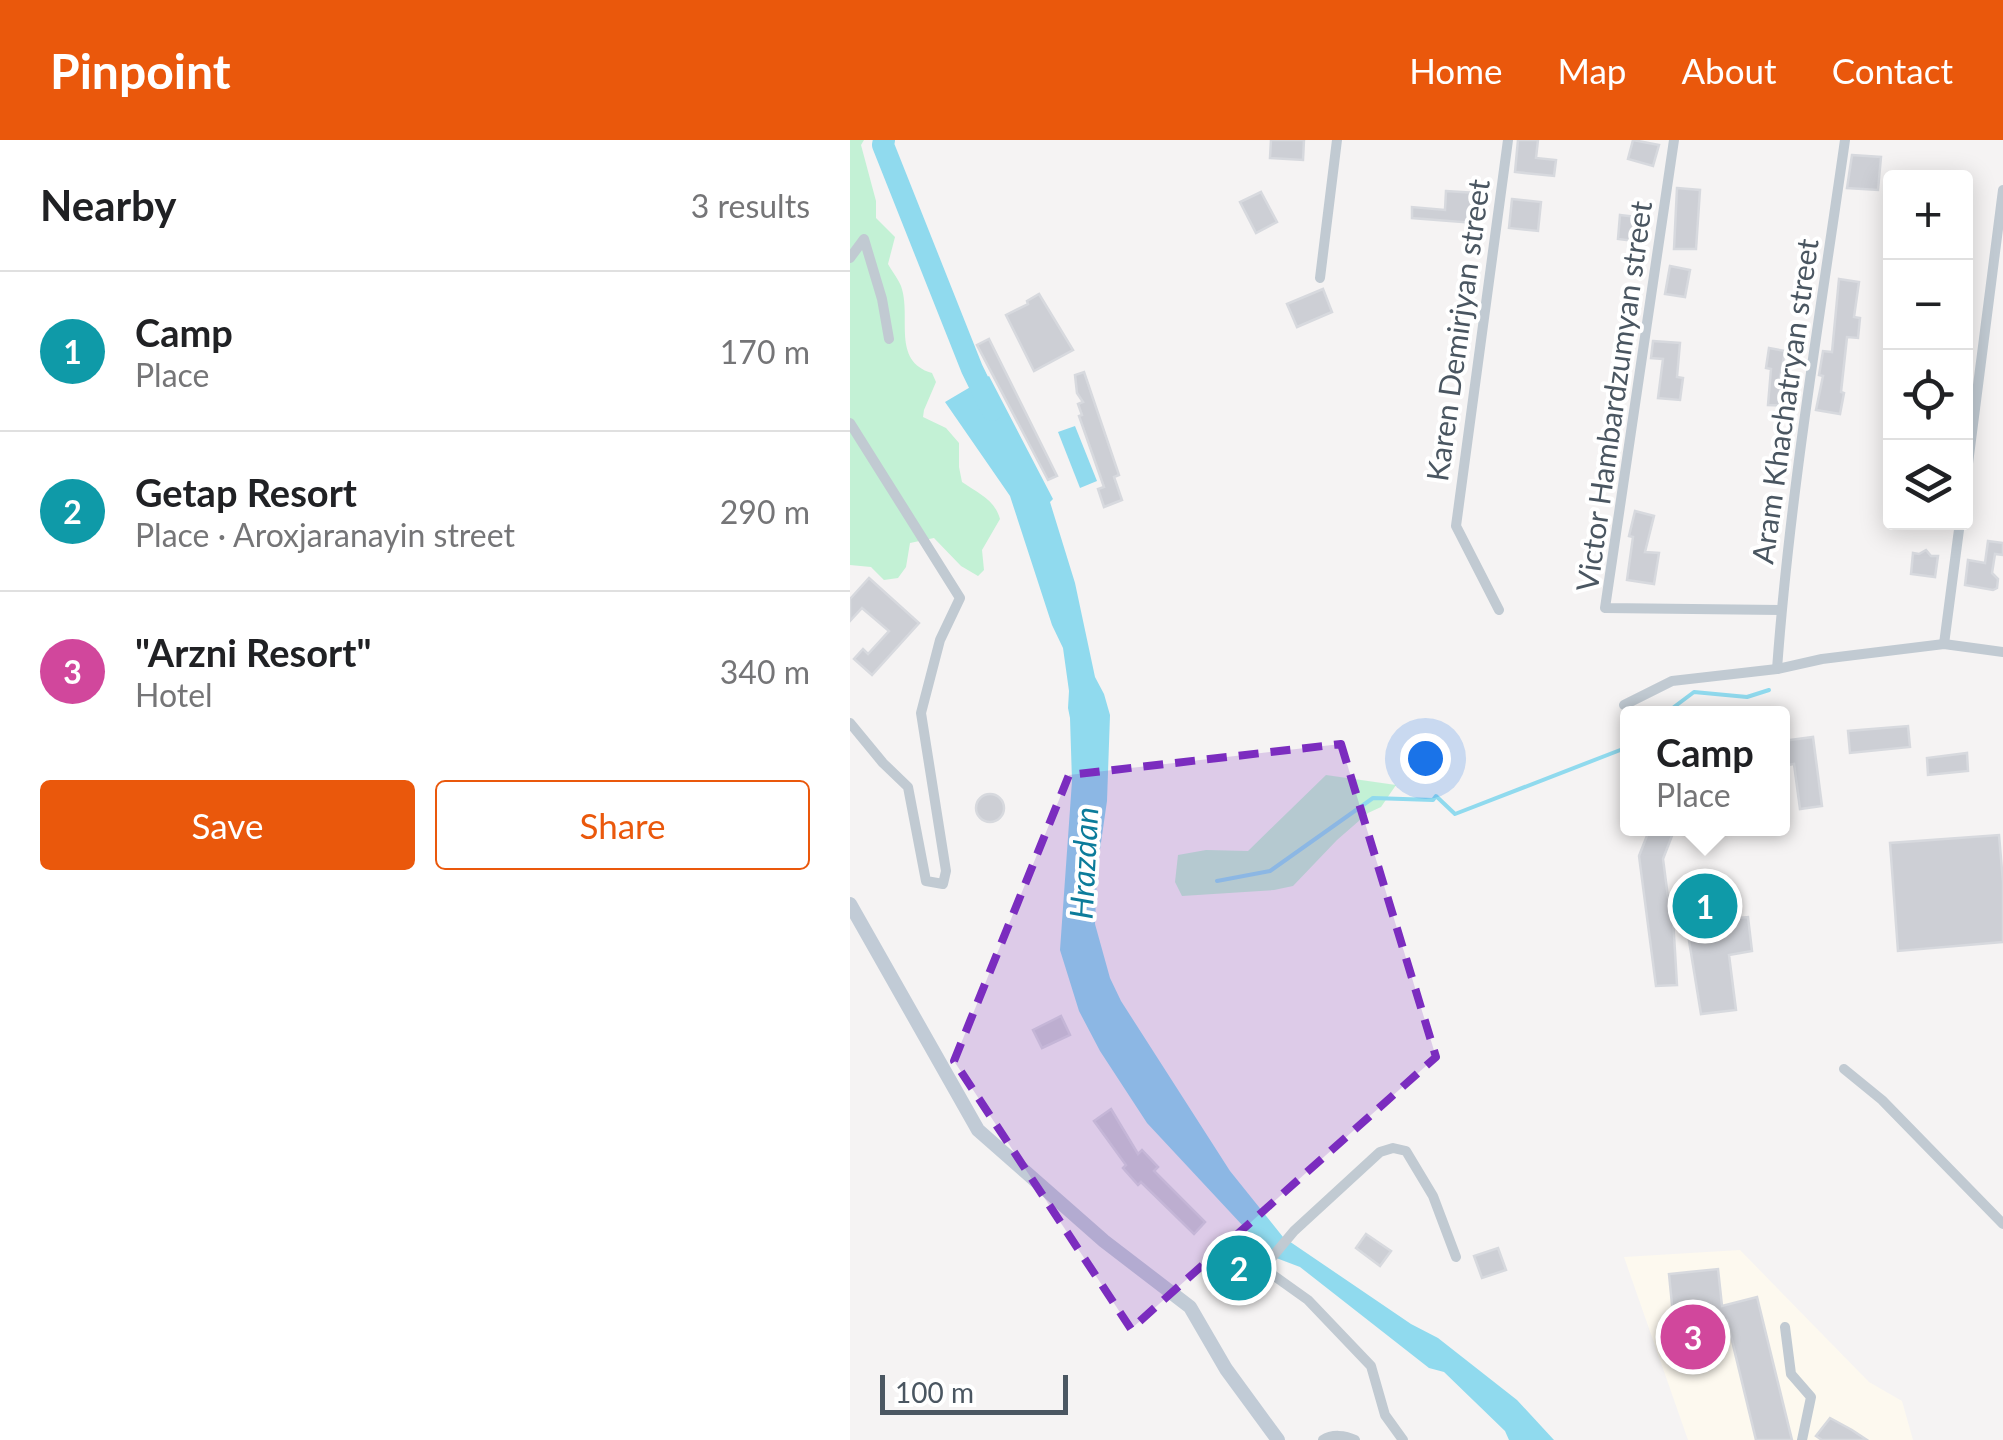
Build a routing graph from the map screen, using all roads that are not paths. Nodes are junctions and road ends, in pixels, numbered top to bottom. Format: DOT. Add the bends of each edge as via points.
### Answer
graph roads {
  1 [pos="1337,140"];
  2 [pos="1508,140"];
  3 [pos="1674,140"];
  4 [pos="1845,140"];
  5 [pos="2003,190"];
  6 [pos="850,258"];
  7 [pos="1320,278"];
  8 [pos="889,339"];
  9 [pos="850,423"];
  10 [pos="1971,440"];
  11 [pos="1959,530"];
  12 [pos="1499,610"];
  13 [pos="1782,610"];
  14 [pos="1944,644"];
  15 [pos="2003,652"];
  16 [pos="1777,670"];
  17 [pos="1624,705"];
  18 [pos="850,723"];
  19 [pos="850,904"];
  20 [pos="1844,1070"];
  21 [pos="2003,1224"];
  22 [pos="1456,1257"];
  23 [pos="1785,1327"];
  24 [pos="1278,1440"];
  25 [pos="1323,1440"];
  26 [pos="1355,1440"];
  27 [pos="1404,1440"];
  28 [pos="1802,1440"];
  1 -- 7 [label="street"];
  2 -- 12 [label="street, Karen Demirjyan street" via="1456,526"];
  3 -- 13 [label="street, Victor Hambardzumyan street" via="1606,608"];
  4 -- 13 [label="street, Aram Khachatryan street"];
  5 -- 10 [label="street"];
  6 -- 8 [label="street" via="864,239"];
  9 -- 18 [label="street" via="960,598 940,640 921,713 943,884 926,881 908,787"];
  11 -- 14 [label="street"];
  13 -- 16 [label="street, Aram Khachatryan street"];
  14 -- 15 [label="street"];
  14 -- 16 [label="street"];
  16 -- 17 [label="street" via="1672,681"];
  19 -- 24 [label="main road" via="978,1130 1190,1306"];
  20 -- 21 [label="street"];
  22 -- 27 [label="street" via="1433,1196 1406,1152 1393,1148 1380,1152 1286,1239 1264,1268 1308,1300 1371,1366 1385,1414"];
  23 -- 28 [label="street" via="1792,1374 1811,1397"];
  25 -- 26 [label="street"];
}
